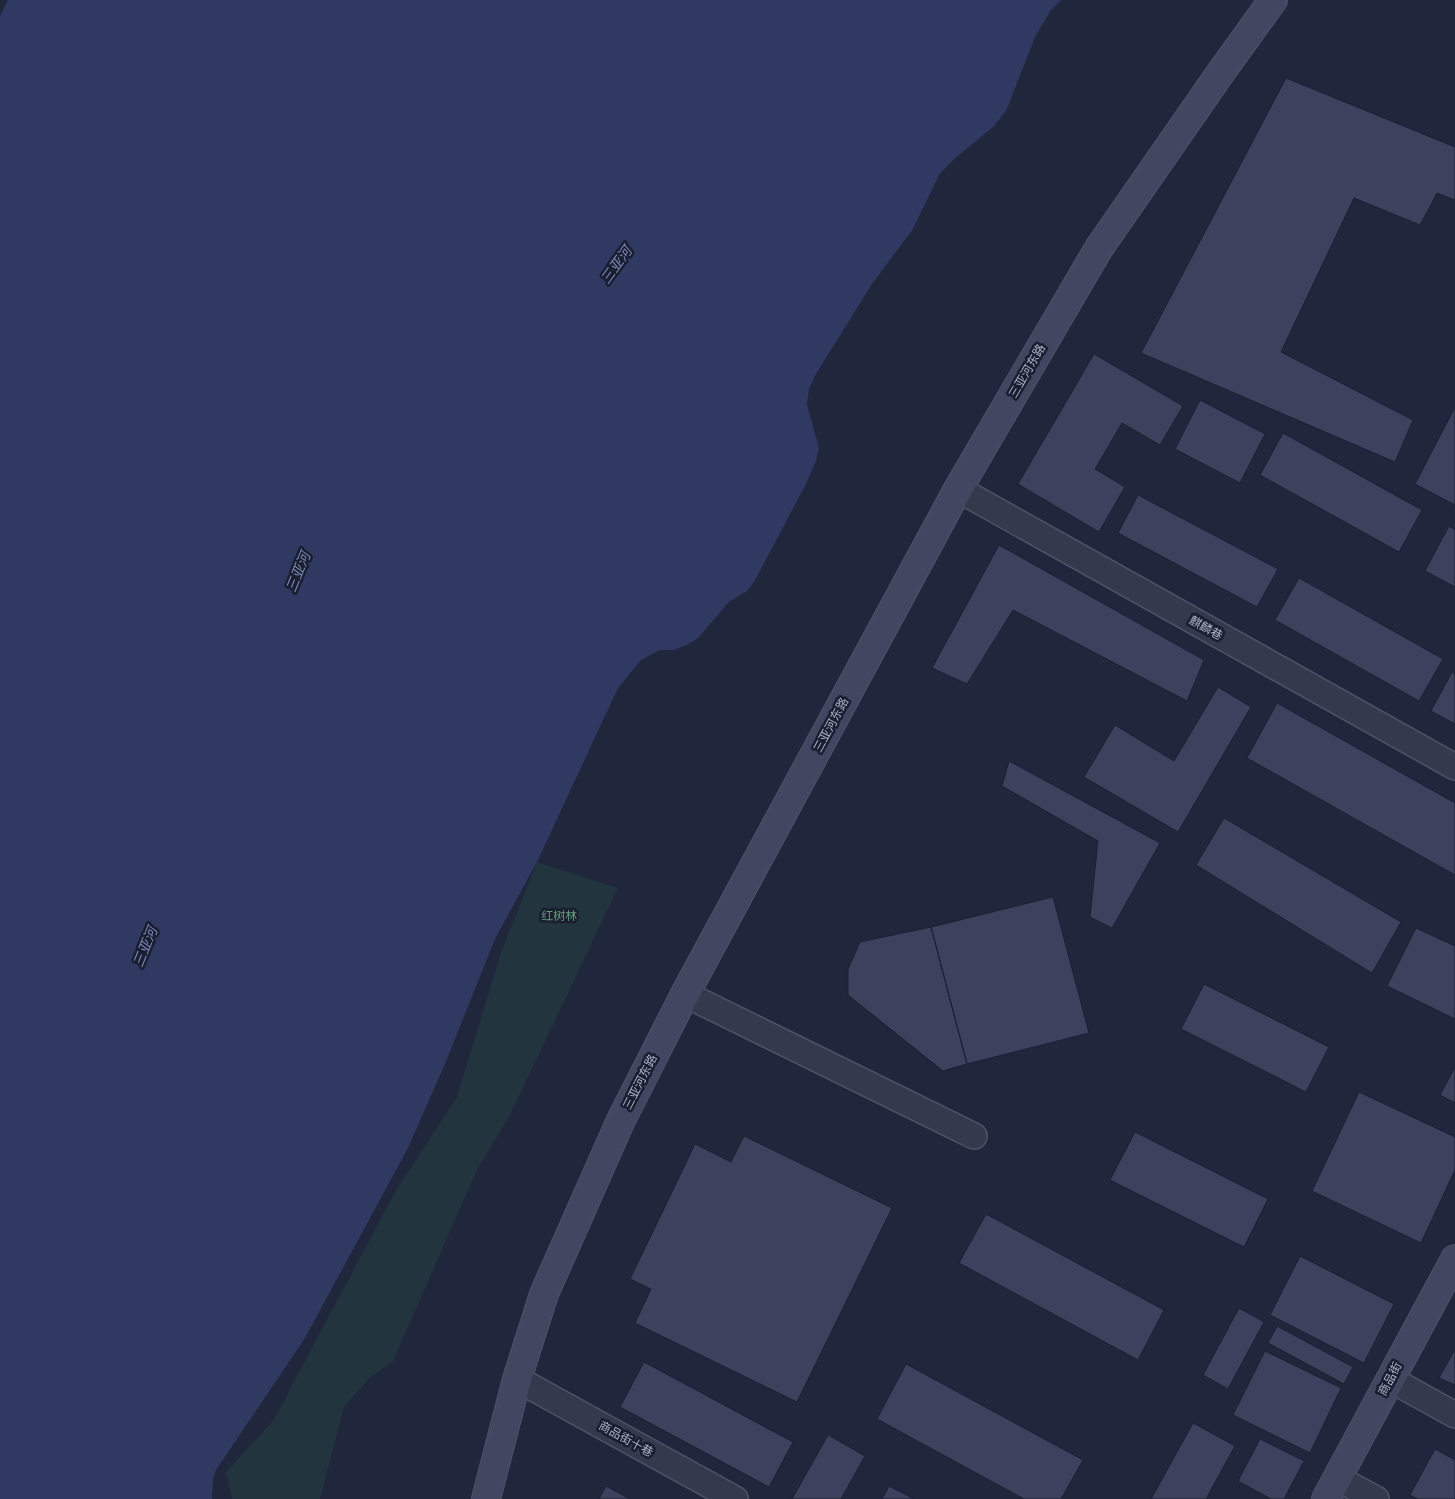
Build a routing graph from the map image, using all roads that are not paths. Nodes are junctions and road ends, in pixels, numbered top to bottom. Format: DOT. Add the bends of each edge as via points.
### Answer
graph roads {
  1 [pos="1273,0"];
  2 [pos="958,489"];
  3 [pos="1455,767"];
  4 [pos="685,994"];
  5 [pos="974,1136"];
  6 [pos="1455,1259"];
  7 [pos="517,1379"];
  8 [pos="1390,1379"];
  9 [pos="1455,1415"];
  10 [pos="1331,1489"];
  11 [pos="486,1499"];
  12 [pos="735,1499"];
  13 [pos="1376,1499"];
  1 -- 2 [label="street, 三亚河东路" via="1099,248"];
  2 -- 3 [label="street, 麒麟巷"];
  2 -- 4 [label="street, 三亚河东路"];
  4 -- 5 [label="street"];
  4 -- 7 [label="street, 三亚河东路" via="621,1120 544,1294"];
  6 -- 8 [label="street, 商品街"];
  7 -- 11 [label="street, 三亚河东路"];
  7 -- 12 [label="street, 商品街十巷"];
  8 -- 9 [label="street"];
  8 -- 10 [label="street, 商品街"];
  10 -- 13 [label="street"];
}
